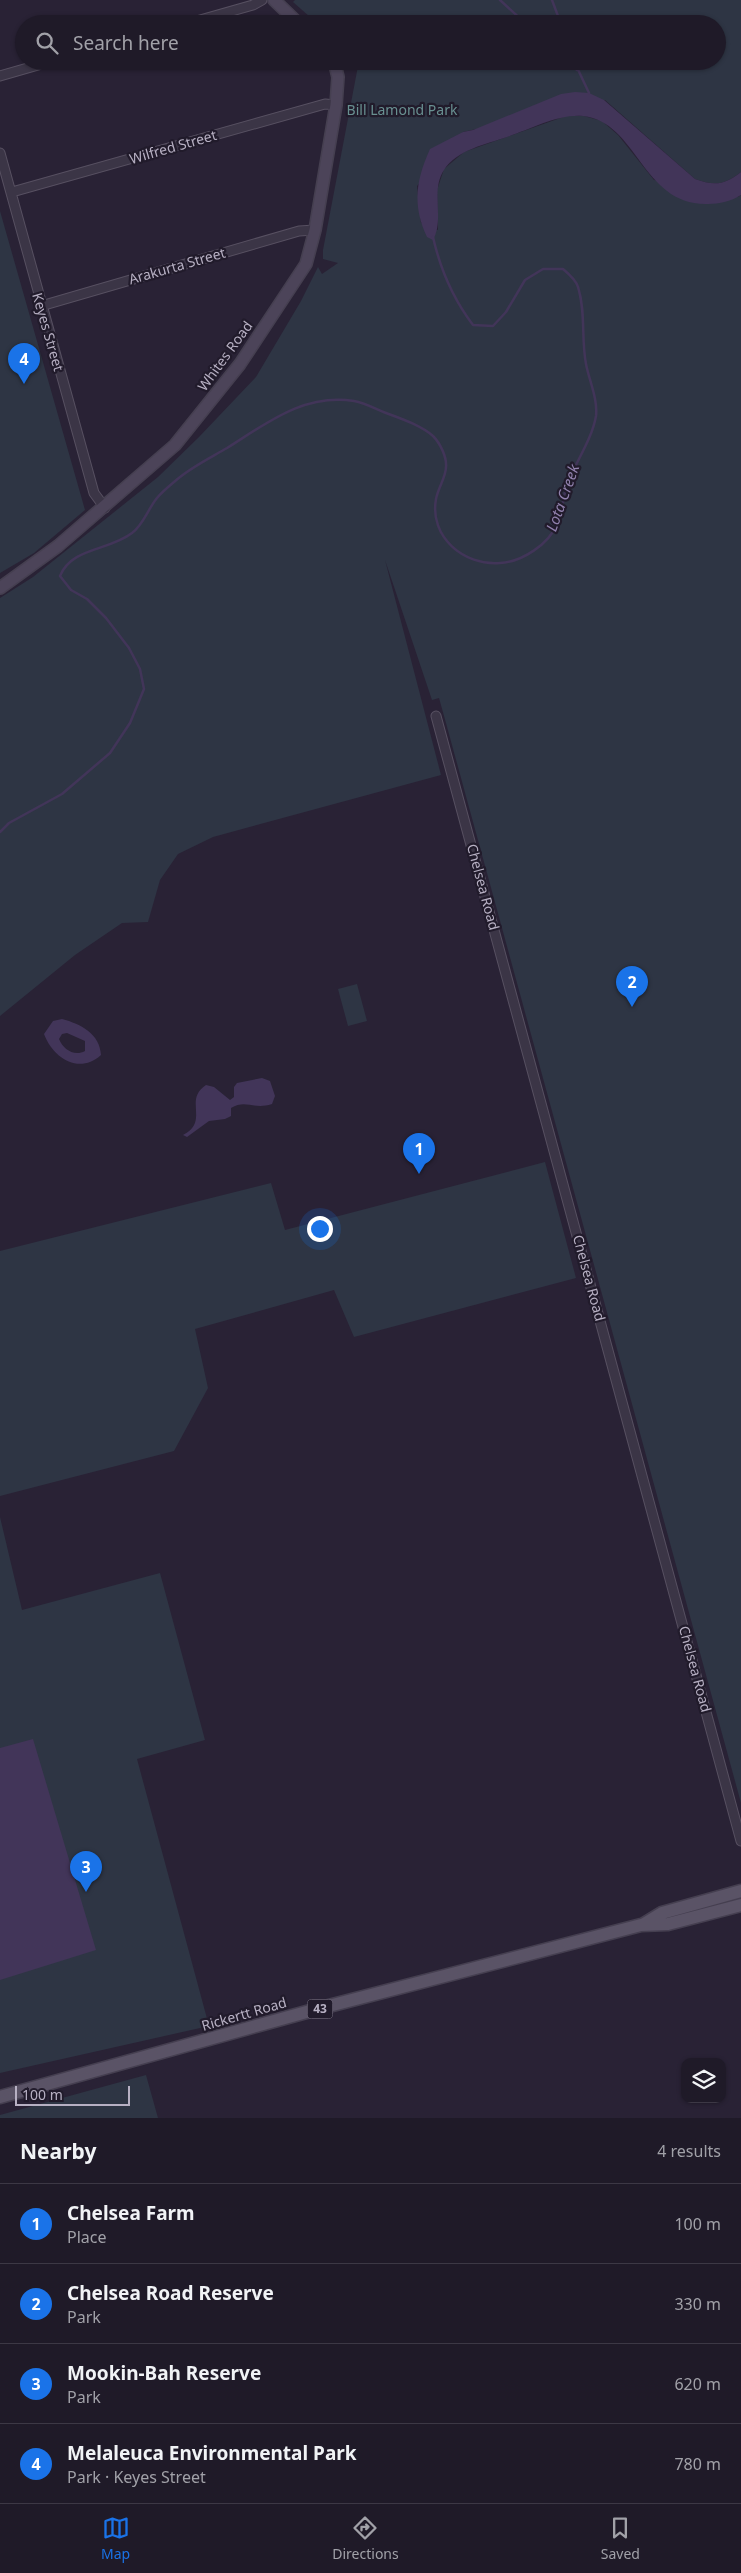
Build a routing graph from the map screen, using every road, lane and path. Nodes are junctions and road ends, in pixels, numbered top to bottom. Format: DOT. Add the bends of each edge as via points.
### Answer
graph roads {
  1 [pos="262,0"];
  2 [pos="277,1"];
  3 [pos="218,15"];
  4 [pos="290,15"];
  5 [pos="21,70"];
  6 [pos="336,70"];
  7 [pos="0,76"];
  8 [pos="336,104"];
  9 [pos="0,152"];
  10 [pos="12,192"];
  11 [pos="315,230"];
  12 [pos="41,306"];
  13 [pos="105,508"];
  14 [pos="0,588"];
  15 [pos="436,716"];
  16 [pos="741,1841"];
  17 [pos="741,1891"];
  18 [pos="741,1905"];
  19 [pos="642,1925"];
  20 [pos="0,2097"];
  1 -- 3 [label="street"];
  2 -- 4 [label="street"];
  5 -- 7 [label="street"];
  6 -- 8 [label="street, Whites Road"];
  8 -- 10 [label="street, Wilfred Street" via="325,104"];
  8 -- 11 [label="street, Whites Road"];
  9 -- 10 [label="street, Keyes Street"];
  10 -- 12 [label="street, Keyes Street"];
  11 -- 12 [label="street, Arakurta Street" via="299,231"];
  11 -- 13 [label="street, Whites Road" via="306,264 240,364 175,446"];
  12 -- 13 [label="street, Keyes Street" via="94,493"];
  13 -- 14 [label="street, Whites Road"];
  15 -- 16 [label="street, Chelsea Road"];
  17 -- 19 [label="main road, Rickertt Road / 43" via="662,1913"];
  18 -- 19 [label="main road, Rickertt Road / 43" via="668,1924"];
  19 -- 20 [label="main road, Rickertt Road / 43" via="321,2008"];
}
